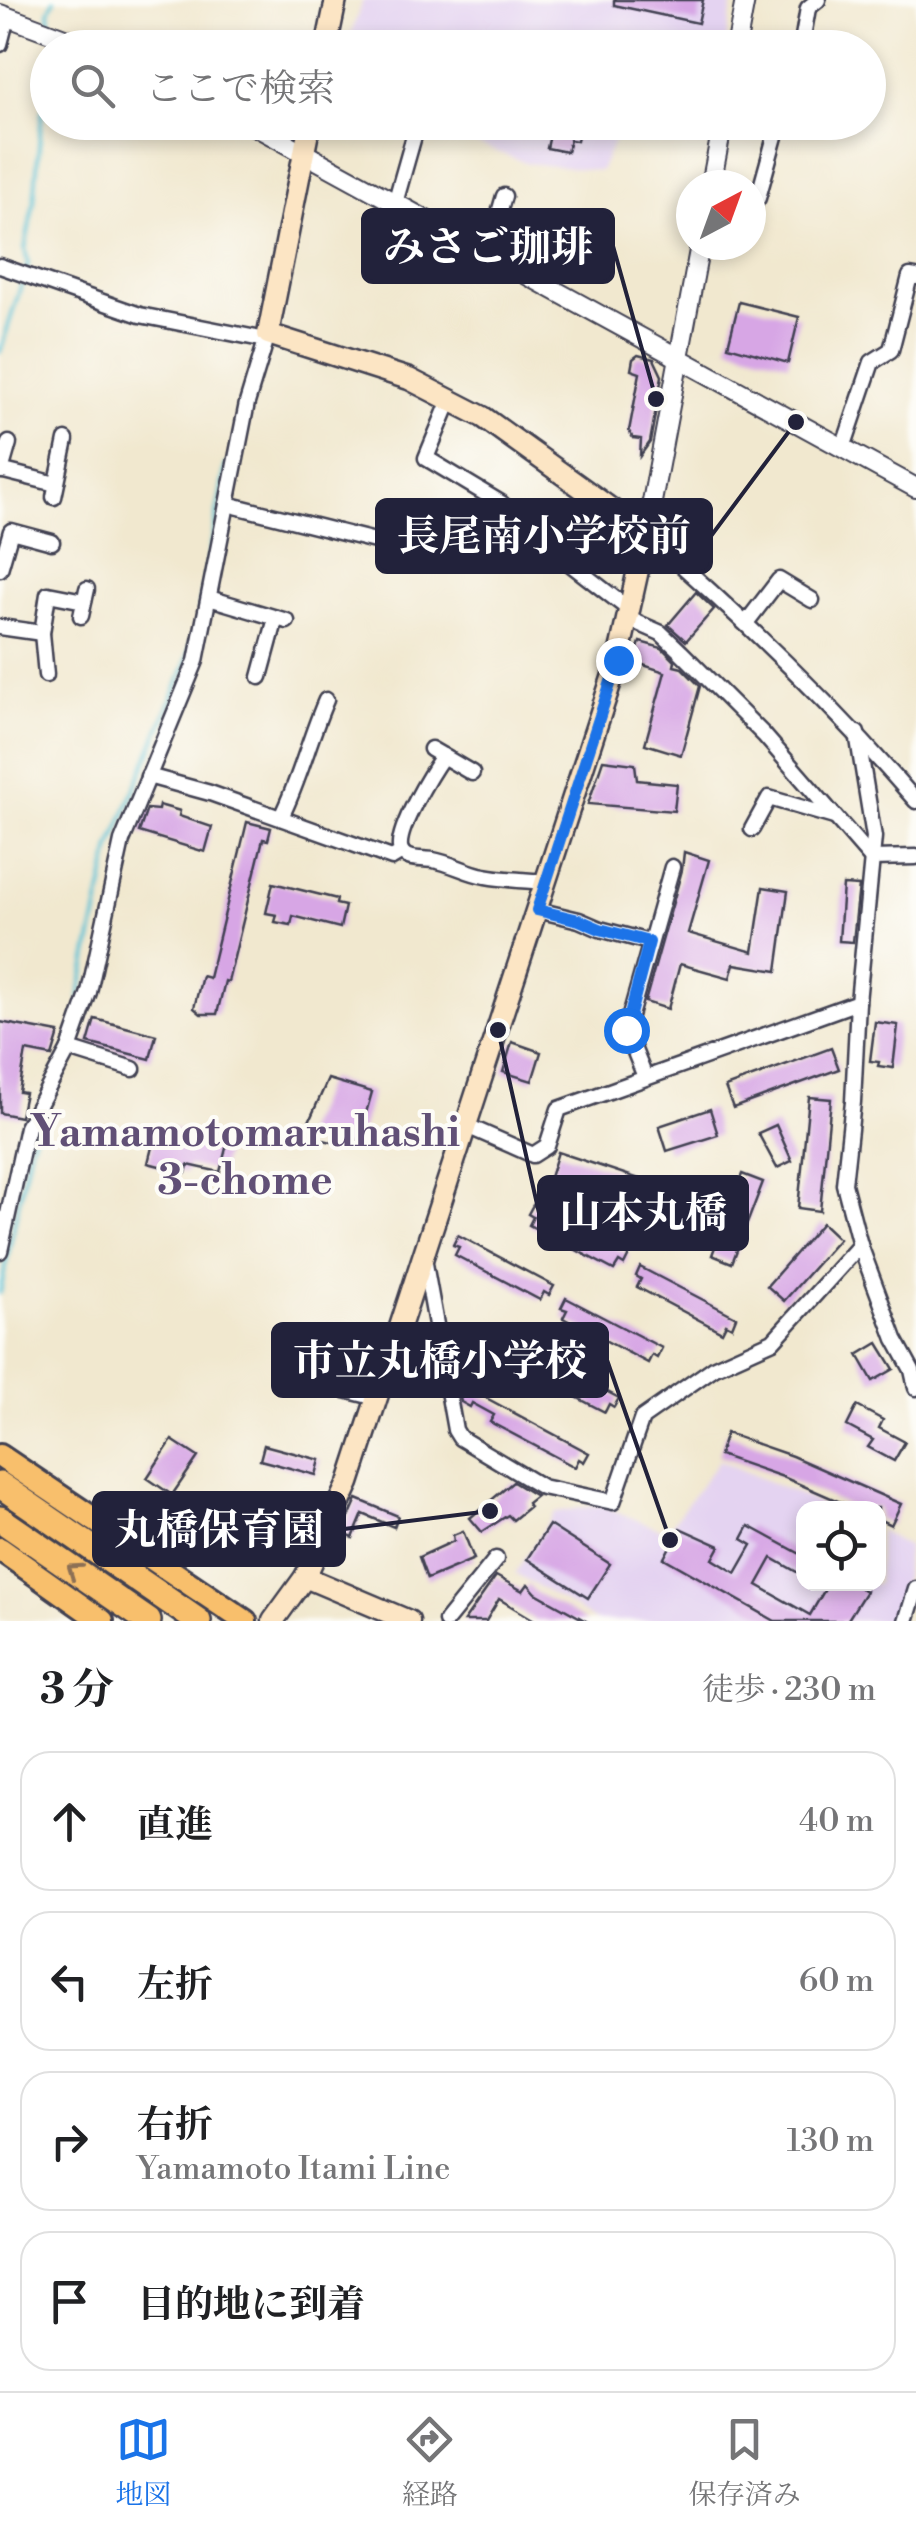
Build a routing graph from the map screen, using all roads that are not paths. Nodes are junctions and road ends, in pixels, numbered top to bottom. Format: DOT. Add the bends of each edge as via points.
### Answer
graph roads {
  1 [pos="336,0"];
  2 [pos="744,0"];
  3 [pos="818,0"];
  4 [pos="3,15"];
  5 [pos="43,30"];
  6 [pos="330,30"];
  7 [pos="739,30"];
  8 [pos="804,30"];
  9 [pos="0,44"];
  10 [pos="280,140"];
  11 [pos="307,140"];
  12 [pos="413,140"];
  13 [pos="720,140"];
  14 [pos="775,140"];
  15 [pos="304,153"];
  16 [pos="714,170"];
  17 [pos="766,170"];
  18 [pos="504,196"];
  19 [pos="395,203"];
  20 [pos="488,254"];
  21 [pos="697,260"];
  22 [pos="0,266"];
  23 [pos="916,277"];
  24 [pos="267,337"];
  25 [pos="679,358"];
  26 [pos="450,400"];
  27 [pos="66,440"];
  28 [pos="8,443"];
  29 [pos="843,448"];
  30 [pos="0,471"];
  31 [pos="916,488"];
  32 [pos="227,504"];
  33 [pos="646,534"];
  34 [pos="52,542"];
  35 [pos="432,555"];
  36 [pos="0,569"];
  37 [pos="210,598"];
  38 [pos="812,600"];
  39 [pos="84,602"];
  40 [pos="630,615"];
  41 [pos="746,623"];
  42 [pos="0,627"];
  43 [pos="42,633"];
  44 [pos="258,670"];
  45 [pos="46,675"];
  46 [pos="326,700"];
  47 [pos="857,733"];
  48 [pos="472,773"];
  49 [pos="148,776"];
  50 [pos="916,801"];
  51 [pos="281,817"];
  52 [pos="838,818"];
  53 [pos="752,829"];
  54 [pos="402,852"];
  55 [pos="916,857"];
  56 [pos="871,858"];
  57 [pos="672,867"];
  58 [pos="547,882"];
  59 [pos="537,910"];
  60 [pos="649,942"];
  61 [pos="858,1002"];
  62 [pos="69,1049"];
  63 [pos="133,1068"];
  64 [pos="645,1077"];
  65 [pos="467,1126"];
  66 [pos="860,1245"];
  67 [pos="0,1251"];
  68 [pos="424,1256"];
  69 [pos="344,1350"];
  70 [pos="388,1365"];
  71 [pos="332,1387"];
  72 [pos="916,1388"];
  73 [pos="377,1398"];
  74 [pos="0,1456"];
  75 [pos="0,1485"];
  76 [pos="0,1519"];
  77 [pos="0,1548"];
  78 [pos="489,1563"];
  79 [pos="305,1577"];
  80 [pos="916,1589"];
  81 [pos="102,1621"];
  82 [pos="148,1621"];
  83 [pos="198,1621"];
  84 [pos="245,1621"];
  85 [pos="274,1621"];
  86 [pos="409,1621"];
  87 [pos="446,1621"];
  88 [pos="906,1621"];
  1 -- 6 [label="main road"];
  2 -- 7 [label="street"];
  3 -- 8 [label="street" via="808,8"];
  4 -- 5 [label="street"];
  4 -- 9 [label="street"];
  10 -- 15 [label="street"];
  11 -- 15 [label="main road"];
  12 -- 19 [label="street"];
  13 -- 16 [label="street"];
  14 -- 17 [label="street"];
  15 -- 19 [label="street"];
  15 -- 24 [label="main road"];
  18 -- 20 [label="street"];
  19 -- 20 [label="street"];
  20 -- 25 [label="street"];
  21 -- 25 [label="street"];
  22 -- 24 [label="street" via="140,315"];
  23 -- 29 [label="street" via="910,276 891,350 872,362"];
  24 -- 26 [label="main road" via="410,379"];
  24 -- 32 [label="street"];
  25 -- 29 [label="street"];
  25 -- 33 [label="street"];
  26 -- 33 [label="main road"];
  26 -- 40 [label="street" via="426,458 501,503"];
  27 -- 30 [label="street" via="55,491"];
  28 -- 30 [label="street"];
  29 -- 31 [label="street"];
  32 -- 35 [label="street"];
  32 -- 37 [label="street"];
  33 -- 40 [label="main road"];
  33 -- 41 [label="street"];
  34 -- 36 [label="street" via="12,526"];
  37 -- 44 [label="street" via="281,620"];
  37 -- 49 [label="street" via="190,678"];
  38 -- 41 [label="street" via="779,580"];
  39 -- 43 [label="street" via="48,594"];
  40 -- 52 [label="street" via="682,652"];
  40 -- 58 [label="main road"];
  41 -- 47 [label="street"];
  42 -- 43 [label="street"];
  43 -- 45 [label="street"];
  46 -- 51 [label="street"];
  47 -- 50 [label="street"];
  47 -- 56 [label="street" via="874,837"];
  48 -- 54 [label="street" via="437,753"];
  49 -- 51 [label="street"];
  49 -- 62 [label="street" via="119,852 84,1011"];
  51 -- 54 [label="street" via="392,858"];
  52 -- 53 [label="street" via="768,798"];
  52 -- 56 [label="street"];
  54 -- 58 [label="street" via="483,876"];
  55 -- 56 [label="street"];
  56 -- 61 [label="street"];
  57 -- 60 [label="street"];
  58 -- 59 [label="main road"];
  59 -- 60 [label="street"];
  59 -- 65 [label="main road"];
  60 -- 64 [label="street" via="626,1030"];
  61 -- 64 [label="street"];
  61 -- 66 [label="street" via="844,1184"];
  62 -- 63 [label="street"];
  62 -- 67 [label="street" via="27,1127"];
  64 -- 65 [label="street" via="559,1109 546,1146 532,1155"];
  65 -- 68 [label="main road"];
  66 -- 68 [label="street" via="774,1341 715,1366 642,1418 612,1502 542,1487 460,1438"];
  66 -- 72 [label="street"];
  68 -- 70 [label="main road"];
  69 -- 70 [label="street"];
  70 -- 73 [label="main road"];
  71 -- 73 [label="street"];
  73 -- 79 [label="main road" via="336,1516"];
  74 -- 84 [label="highway"];
  75 -- 83 [label="highway"];
  82 -- 76 [label="highway, one-way"];
  77 -- 81 [label="highway"];
  78 -- 87 [label="street"];
  79 -- 85 [label="main road"];
  79 -- 86 [label="main road"];
  80 -- 88 [label="street"];
}
